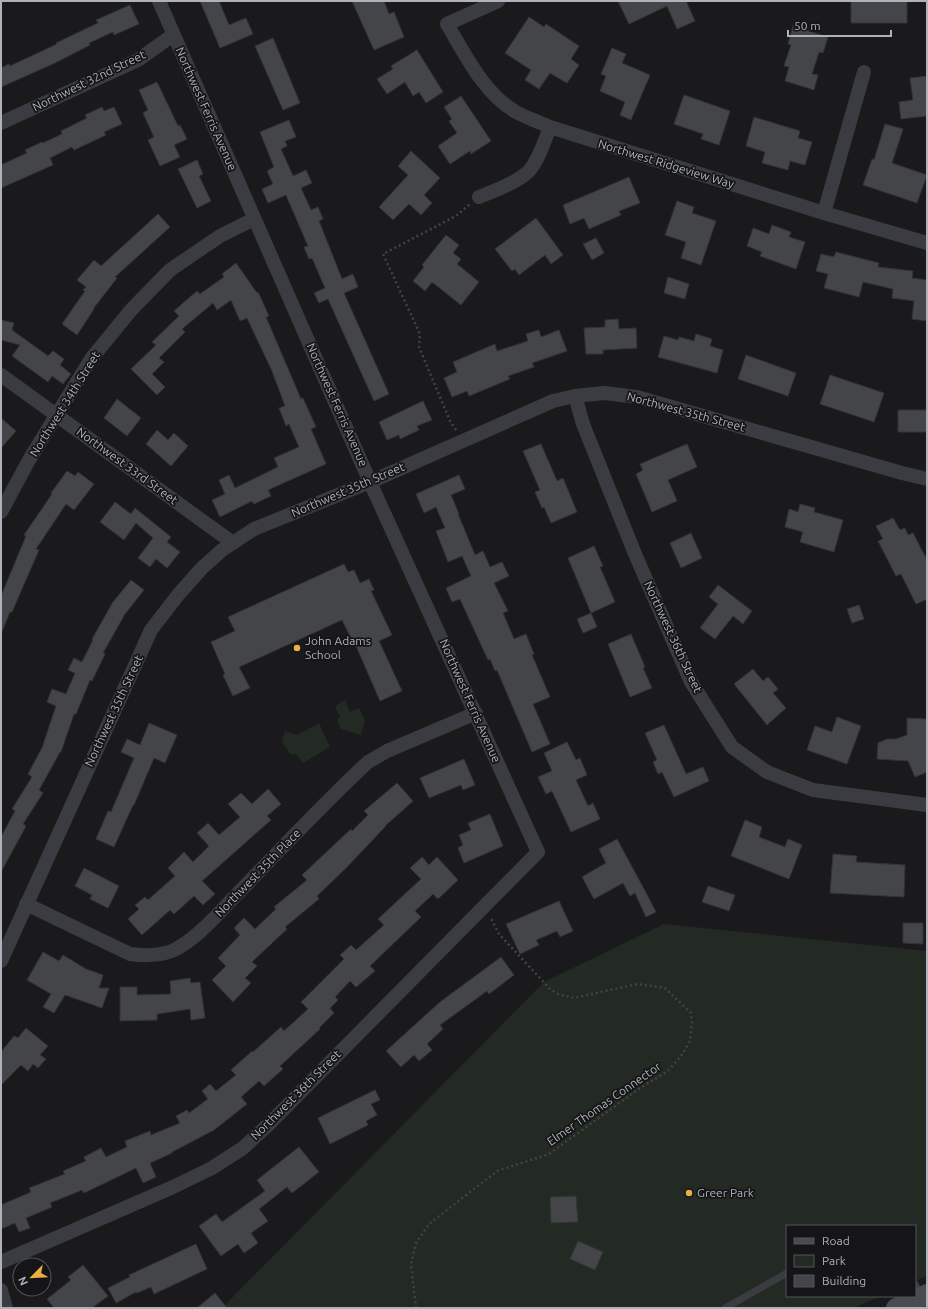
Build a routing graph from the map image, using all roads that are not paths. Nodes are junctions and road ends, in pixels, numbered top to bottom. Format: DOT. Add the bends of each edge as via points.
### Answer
graph roads {
  1 [pos="159,1"];
  2 [pos="498,1"];
  3 [pos="174,35"];
  4 [pos="864,72"];
  5 [pos="1,123"];
  6 [pos="550,127"];
  7 [pos="479,198"];
  8 [pos="824,213"];
  9 [pos="254,218"];
  10 [pos="927,244"];
  11 [pos="1,375"];
  12 [pos="575,396"];
  13 [pos="56,415"];
  14 [pos="927,479"];
  15 [pos="370,482"];
  16 [pos="1,512"];
  17 [pos="233,543"];
  18 [pos="476,713"];
  19 [pos="927,805"];
  20 [pos="538,852"];
  21 [pos="26,904"];
  22 [pos="1,961"];
  23 [pos="1,1262"];
  24 [pos="786,1274"];
  25 [pos="1,1290"];
  26 [pos="923,1295"];
  27 [pos="6,1308"];
  28 [pos="724,1308"];
  29 [pos="896,1308"];
  1 -- 3 [label="street, Northwest Ferris Avenue"];
  2 -- 6 [label="street, Northwest Ridgeview Way" via="447,24 493,95 516,112"];
  3 -- 5 [label="street, Northwest 32nd Street" via="138,60"];
  3 -- 9 [label="street, Northwest Ferris Avenue"];
  4 -- 8 [label="street"];
  6 -- 7 [label="street" via="529,171 511,184"];
  6 -- 8 [label="street, Northwest Ridgeview Way"];
  8 -- 10 [label="street, Northwest Ridgeview Way"];
  9 -- 13 [label="street, Northwest 34th Street" via="220,236 170,270 131,310 91,359"];
  9 -- 15 [label="street, Northwest Ferris Avenue"];
  11 -- 13 [label="street, Northwest 33rd Street"];
  12 -- 14 [label="street, Northwest 35th Street" via="604,393 637,397"];
  12 -- 15 [label="street, Northwest 35th Street" via="553,401"];
  12 -- 19 [label="street, Northwest 36th Street" via="583,424 635,554 691,682 732,747 767,772 813,790"];
  13 -- 16 [label="street, Northwest 34th Street"];
  13 -- 17 [label="street, Northwest 33rd Street"];
  15 -- 17 [label="street, Northwest 35th Street" via="254,529"];
  15 -- 18 [label="street, Northwest Ferris Avenue"];
  17 -- 21 [label="street, Northwest 35th Street" via="202,568 151,630"];
  18 -- 20 [label="street, Northwest Ferris Avenue"];
  18 -- 21 [label="street, Northwest 35th Place" via="387,751 368,762 216,916 186,942 172,950 158,955 130,954"];
  20 -- 23 [label="street, Northwest 36th Street" via="243,1148 212,1168 173,1187"];
  21 -- 22 [label="street, Northwest 35th Street"];
  24 -- 28 [label="lane"];
  25 -- 27 [label="street"];
  26 -- 29 [label="main road"];
}
